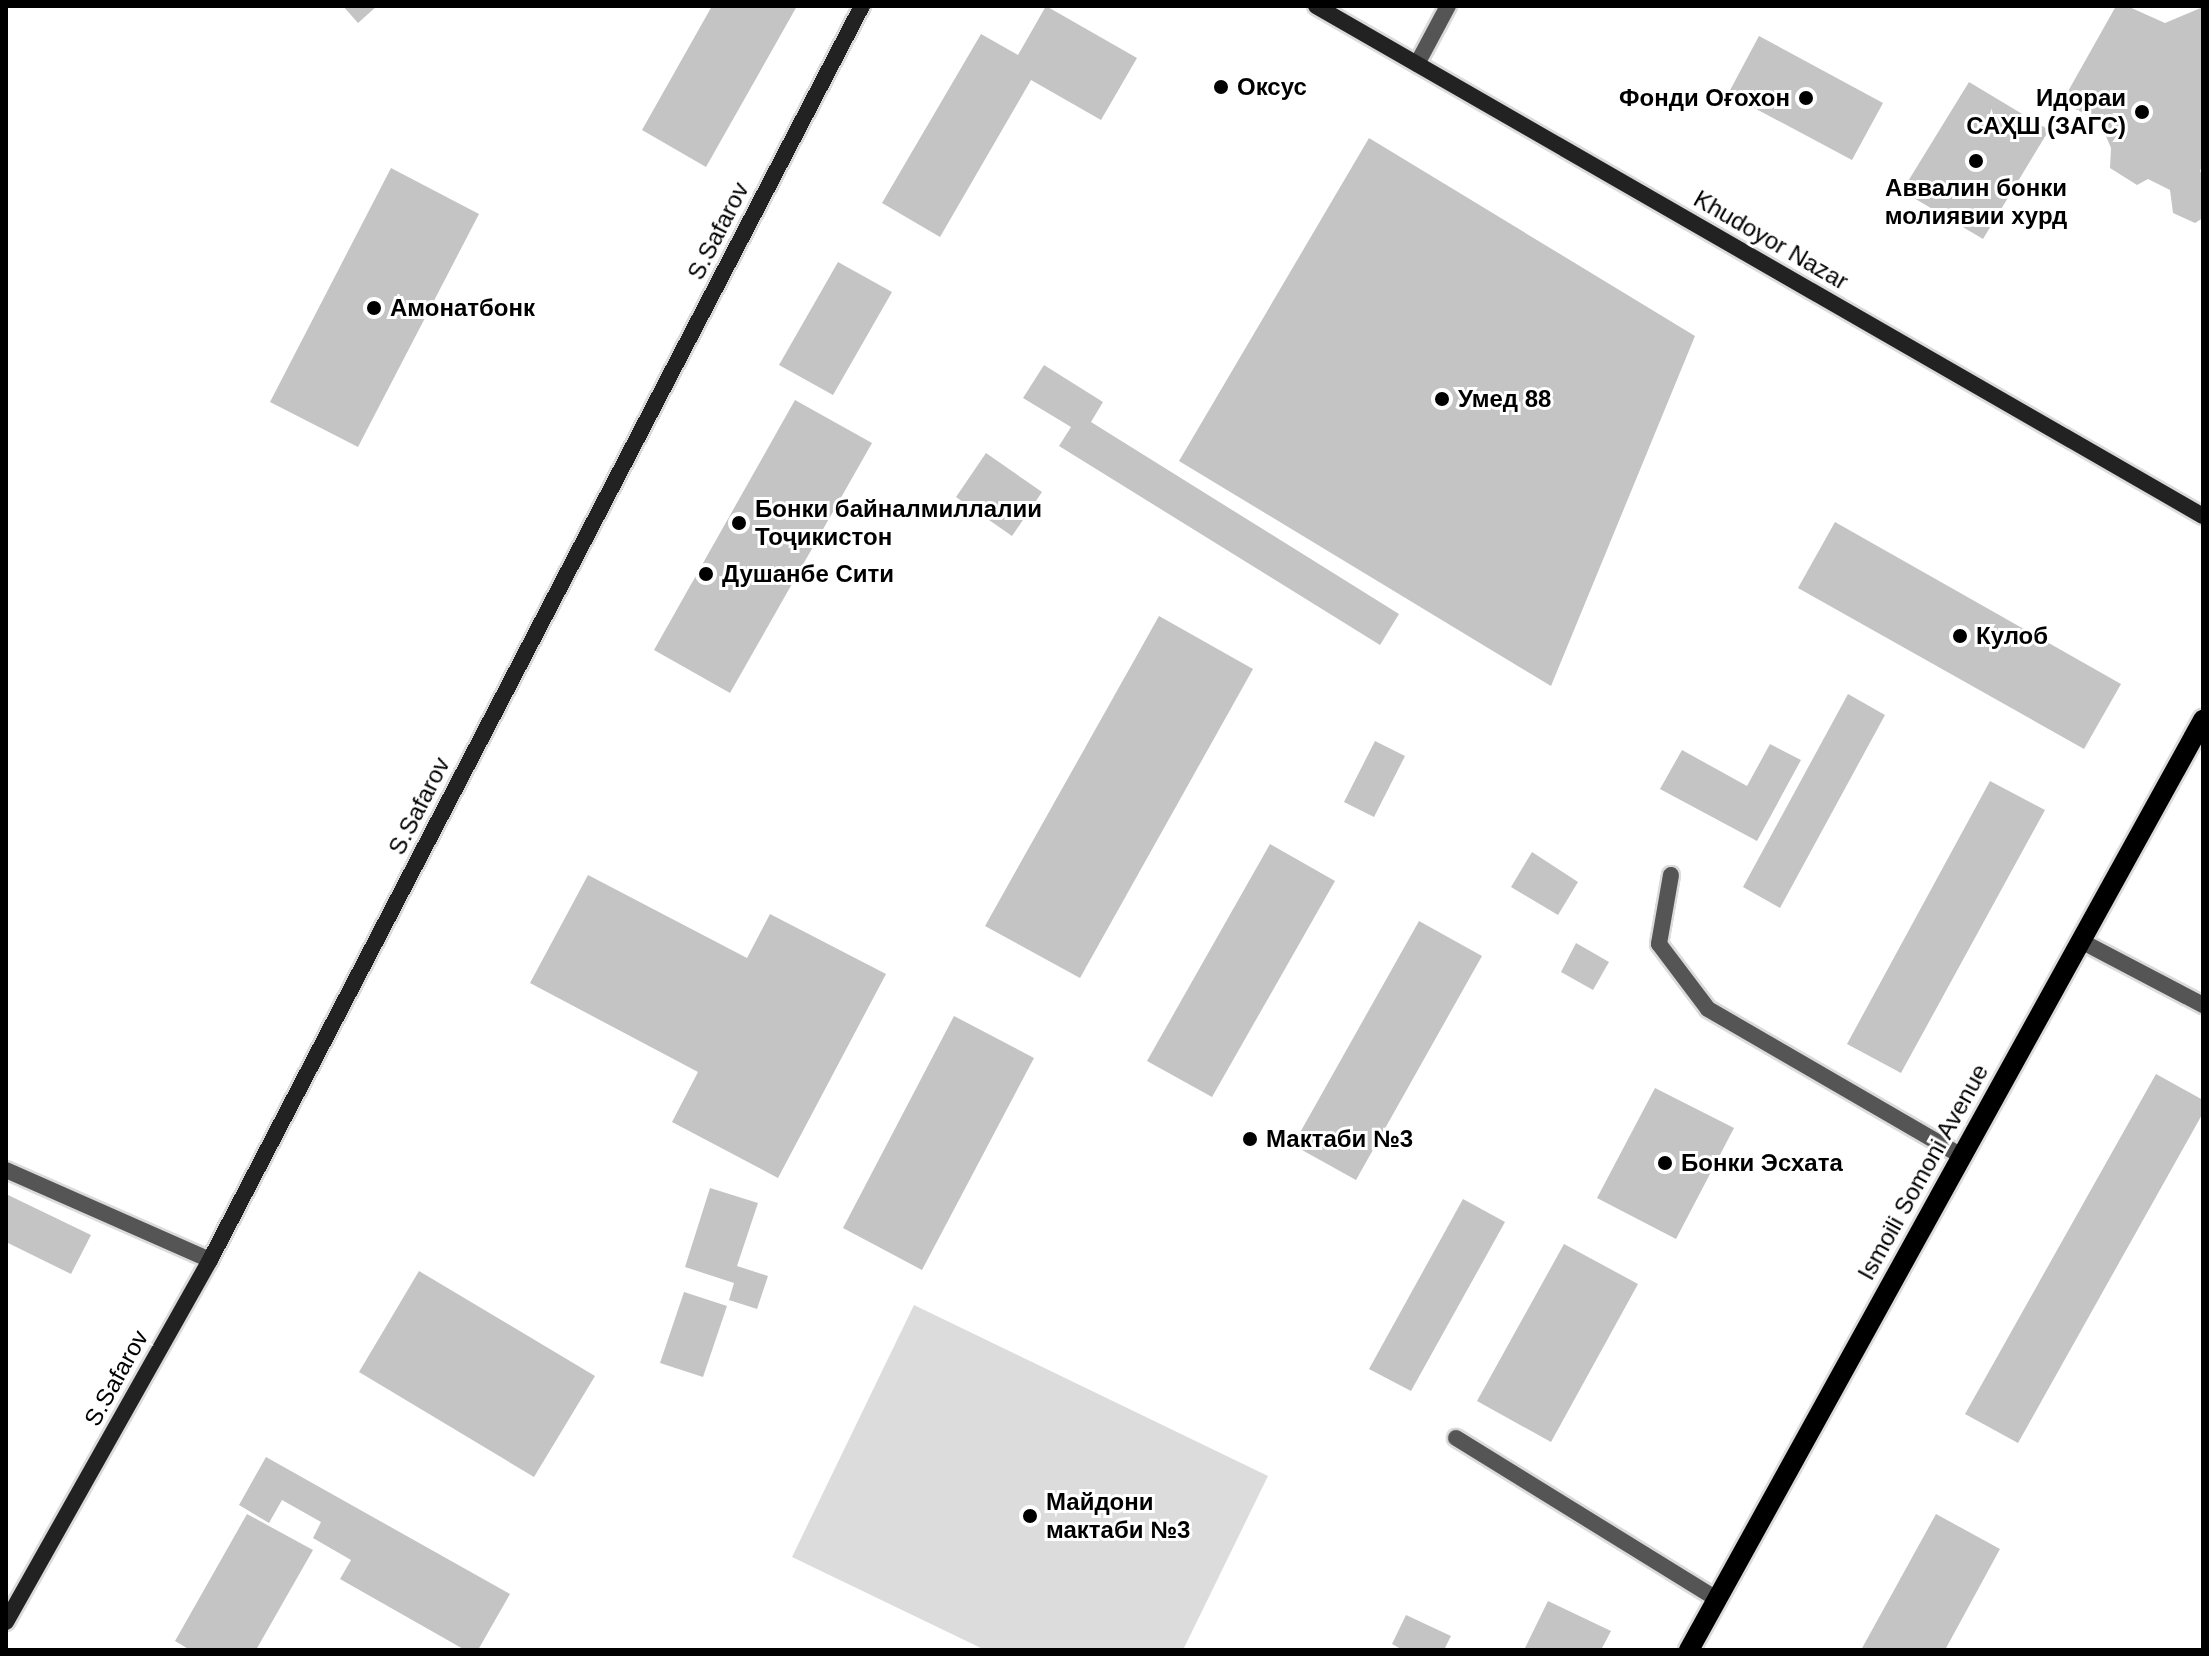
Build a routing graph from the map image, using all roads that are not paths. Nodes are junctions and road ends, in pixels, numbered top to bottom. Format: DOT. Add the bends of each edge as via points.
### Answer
graph roads {
  1 [pos="862,6"];
  2 [pos="1316,6"];
  3 [pos="1448,6"];
  4 [pos="1417,64"];
  5 [pos="2203,516"];
  6 [pos="2203,720"];
  7 [pos="1671,875"];
  8 [pos="2081,941"];
  9 [pos="2203,1005"];
  10 [pos="1962,1156"];
  11 [pos="6,1170"];
  12 [pos="210,1260"];
  13 [pos="1456,1438"];
  14 [pos="1717,1599"];
  15 [pos="6,1622"];
  16 [pos="1689,1650"];
  1 -- 12 [label="street, S.Safarov"];
  2 -- 4 [label="street, Khudoyor Nazar"];
  3 -- 4 [label="street"];
  4 -- 5 [label="street, Khudoyor Nazar"];
  6 -- 8 [label="main road, Ismoili Somoni Avenue"];
  7 -- 10 [label="street" via="1659,944 1708,1009"];
  8 -- 9 [label="street"];
  8 -- 10 [label="main road, Ismoili Somoni Avenue"];
  10 -- 14 [label="main road, Ismoili Somoni Avenue"];
  11 -- 12 [label="street"];
  12 -- 15 [label="street, S.Safarov"];
  13 -- 14 [label="street"];
  14 -- 16 [label="main road, Ismoili Somoni Avenue"];
}
